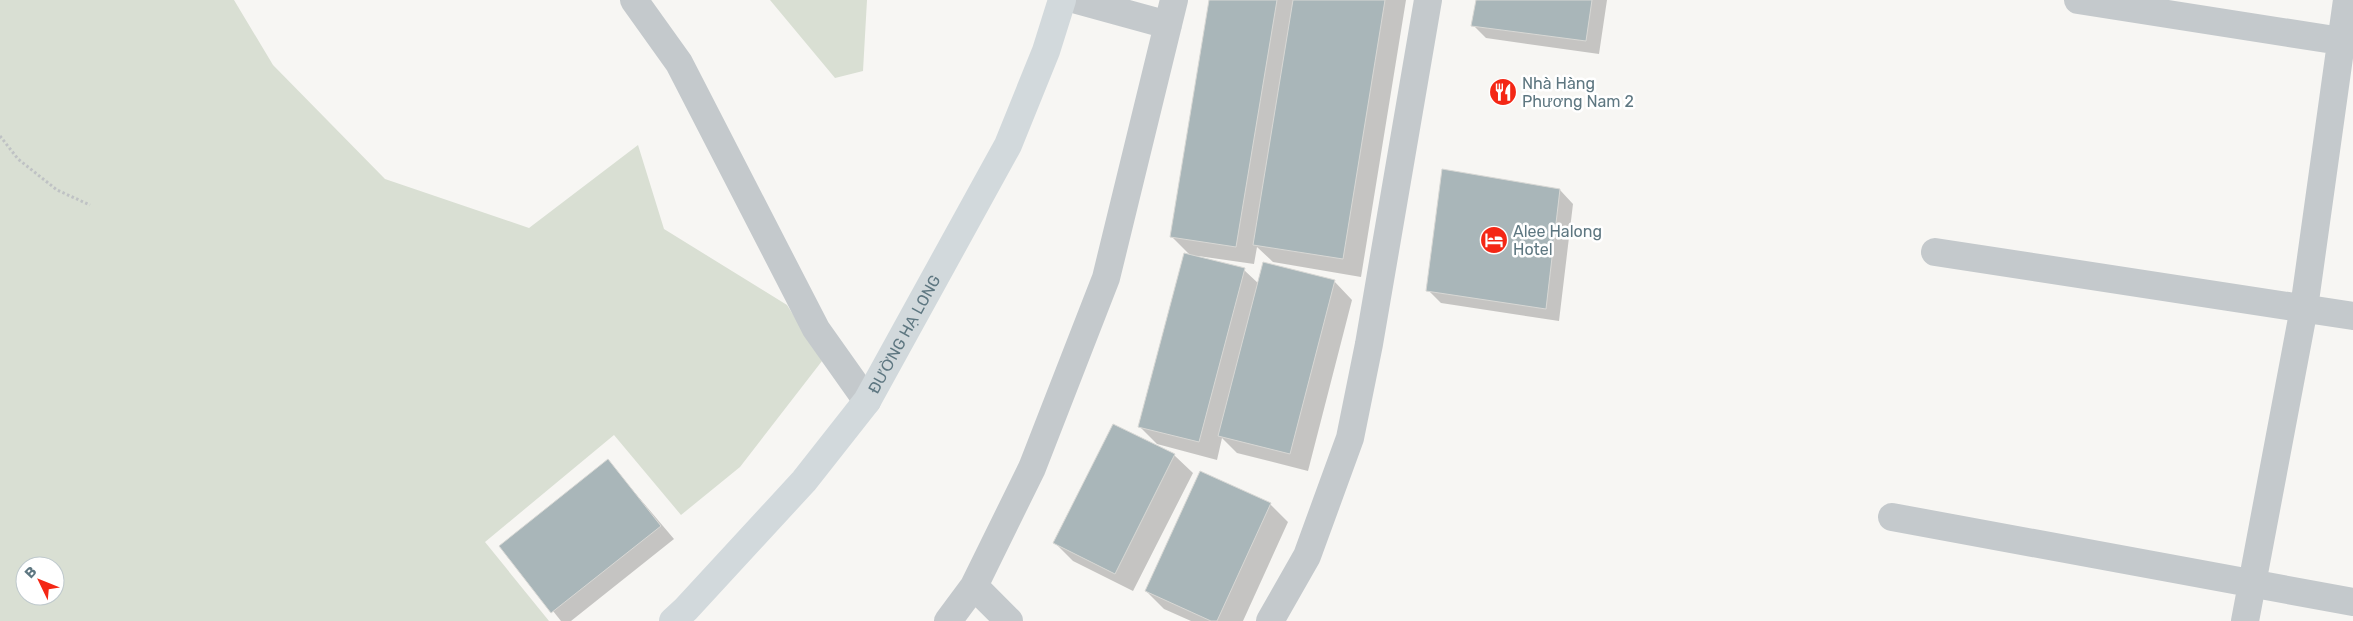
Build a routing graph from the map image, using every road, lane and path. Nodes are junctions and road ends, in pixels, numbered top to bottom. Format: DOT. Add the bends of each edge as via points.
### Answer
graph roads {
  1 [pos="634,0"];
  2 [pos="1062,0"];
  3 [pos="1076,0"];
  4 [pos="1428,0"];
  5 [pos="2078,0"];
  6 [pos="2347,0"];
  7 [pos="1171,13"];
  8 [pos="2347,42"];
  9 [pos="0,136"];
  10 [pos="90,205"];
  11 [pos="1935,252"];
  12 [pos="2304,308"];
  13 [pos="2353,316"];
  14 [pos="867,400"];
  15 [pos="1892,516"];
  16 [pos="2253,585"];
  17 [pos="974,586"];
  18 [pos="2353,602"];
  19 [pos="673,621"];
  20 [pos="948,621"];
  21 [pos="1008,621"];
  22 [pos="1270,621"];
  23 [pos="2245,621"];
  1 -- 14 [label="street" via="679,63 816,329"];
  2 -- 14 [label="main road, ĐƯỜNG HẠ LONG" via="1046,51 1008,144"];
  3 -- 7 [label="street"];
  4 -- 22 [label="street" via="1350,438 1307,556"];
  5 -- 8 [label="street"];
  6 -- 8 [label="street"];
  7 -- 17 [label="street" via="1106,278 1032,468"];
  8 -- 12 [label="street"];
  9 -- 10 [label="path" via="18,159 56,190"];
  11 -- 12 [label="street"];
  12 -- 13 [label="street"];
  12 -- 16 [label="street"];
  14 -- 19 [label="main road, ĐƯỜNG HẠ LONG" via="804,481"];
  15 -- 16 [label="street"];
  16 -- 18 [label="street"];
  16 -- 23 [label="street"];
  17 -- 20 [label="street"];
  17 -- 21 [label="street"];
}
